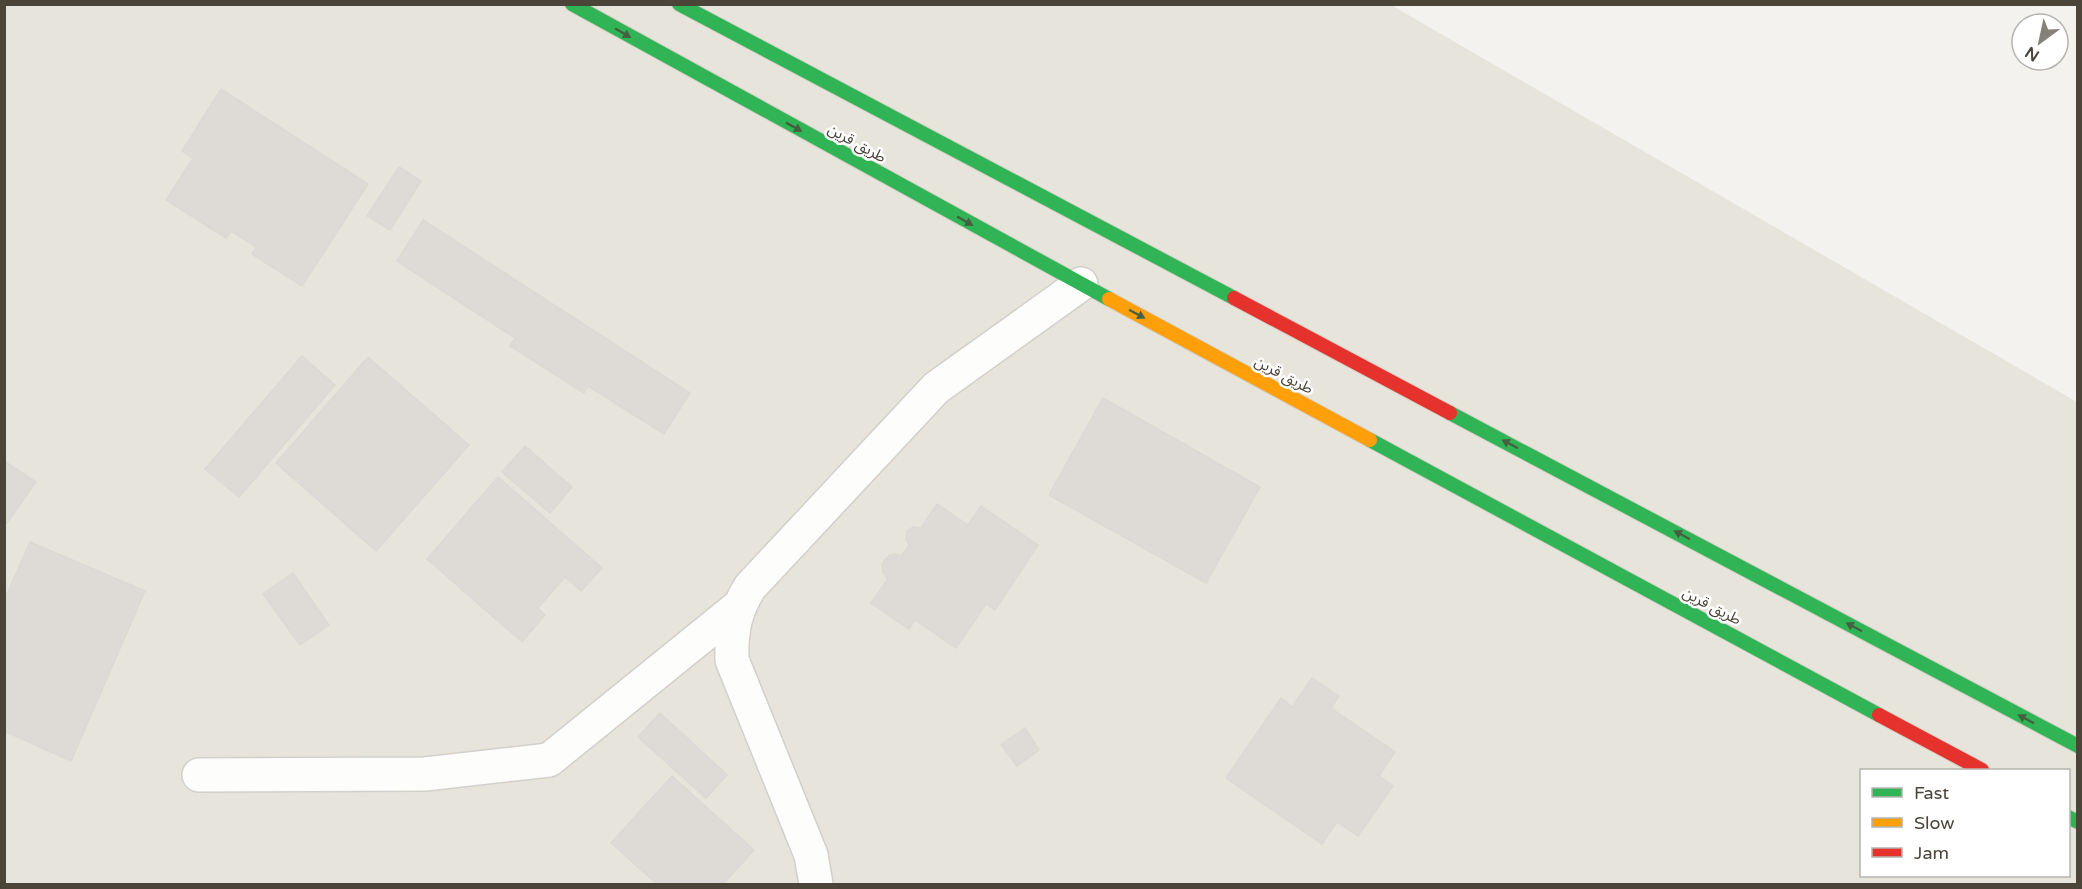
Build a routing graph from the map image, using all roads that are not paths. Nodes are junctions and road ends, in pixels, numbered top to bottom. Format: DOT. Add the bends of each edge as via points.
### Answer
graph roads {
  1 [pos="572,4"];
  2 [pos="679,4"];
  3 [pos="1081,284"];
  4 [pos="738,607"];
  5 [pos="2078,747"];
  6 [pos="1978,769"];
  7 [pos="199,775"];
  8 [pos="816,885"];
  1 -- 3 [label="street, طريق قرين, one-way"];
  5 -- 2 [label="street, one-way"];
  3 -- 4 [label="street" via="936,388 750,587"];
  3 -- 6 [label="street, طريق قرين, one-way"];
  4 -- 7 [label="street" via="549,760 425,774"];
  4 -- 8 [label="street" via="731,635 732,660 811,855"];
}
